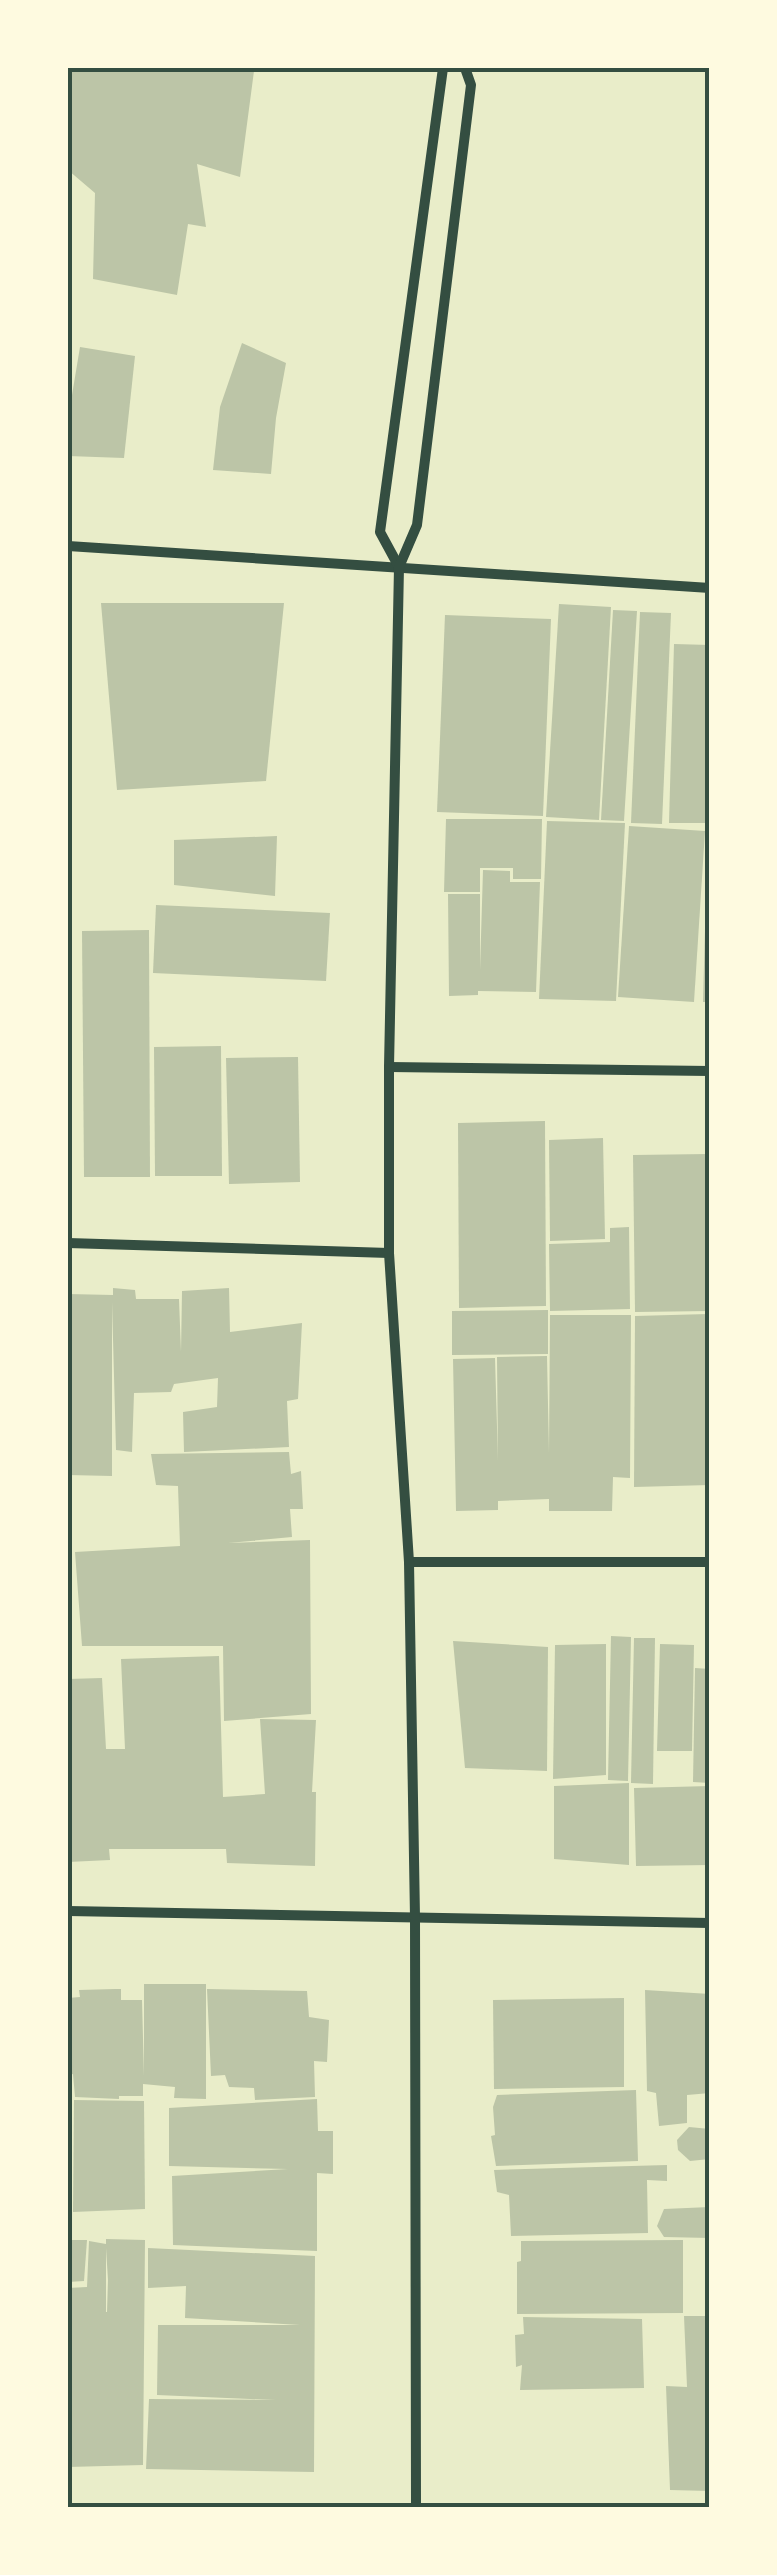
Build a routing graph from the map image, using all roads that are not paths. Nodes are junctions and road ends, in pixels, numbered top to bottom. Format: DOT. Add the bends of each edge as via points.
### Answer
graph roads {
  1 [pos="443,68"];
  2 [pos="466,68"];
  3 [pos="68,546"];
  4 [pos="399,567"];
  5 [pos="710,588"];
  6 [pos="388,1067"];
  7 [pos="710,1071"];
  8 [pos="68,1243"];
  9 [pos="389,1253"];
  10 [pos="409,1562"];
  11 [pos="710,1562"];
  12 [pos="68,1912"];
  13 [pos="415,1918"];
  14 [pos="710,1922"];
  15 [pos="416,2508"];
  1 -- 4 [label="street" via="380,532"];
  2 -- 4 [label="street" via="471,85 417,524"];
  3 -- 4 [label="street"];
  4 -- 5 [label="street"];
  4 -- 6 [label="street"];
  6 -- 7 [label="street"];
  6 -- 9 [label="street"];
  8 -- 9 [label="street"];
  9 -- 10 [label="street"];
  10 -- 11 [label="street"];
  10 -- 13 [label="street"];
  12 -- 13 [label="street"];
  13 -- 14 [label="street"];
  13 -- 15 [label="street"];
}
